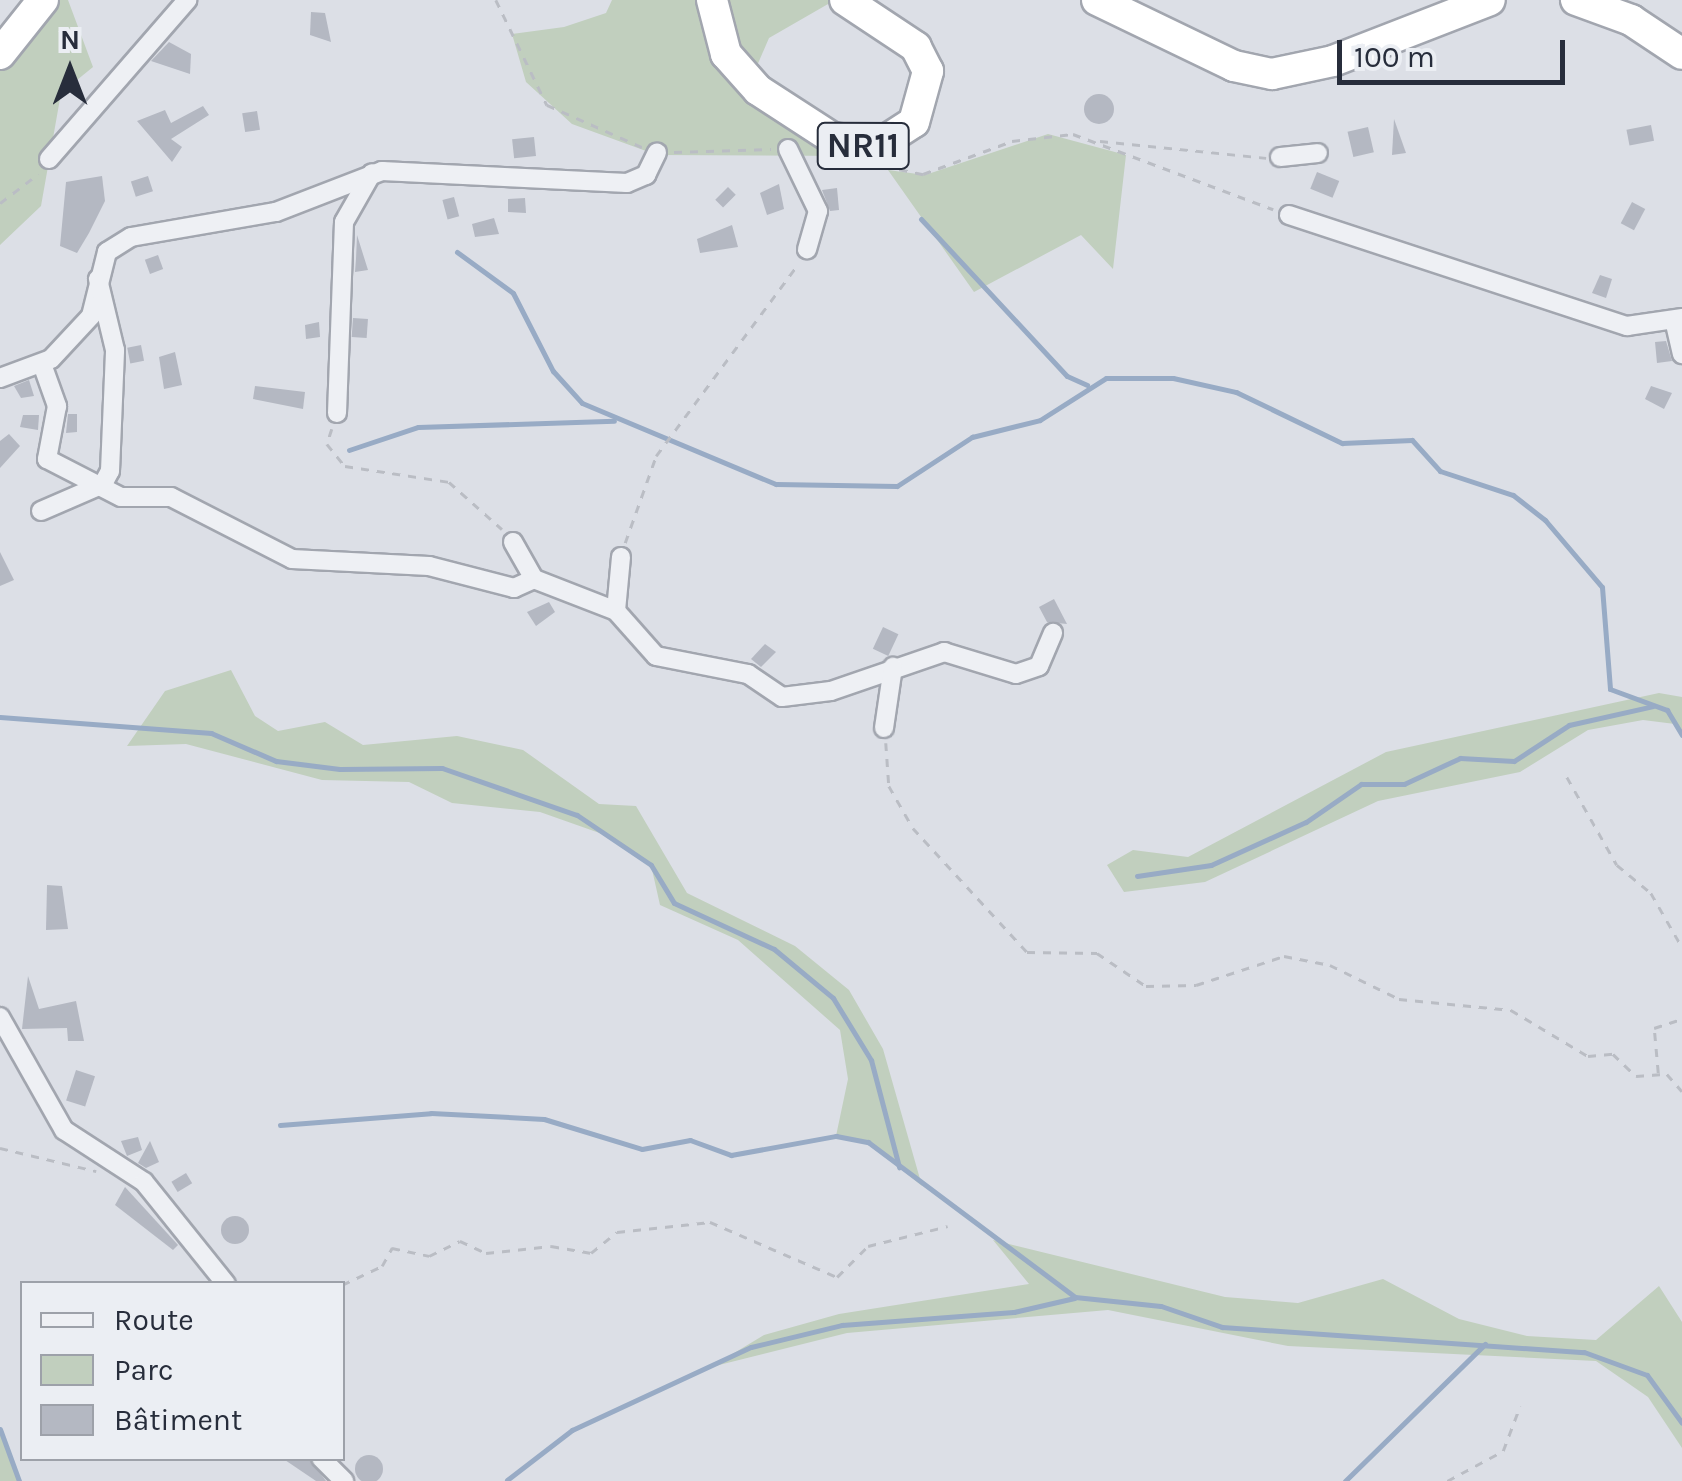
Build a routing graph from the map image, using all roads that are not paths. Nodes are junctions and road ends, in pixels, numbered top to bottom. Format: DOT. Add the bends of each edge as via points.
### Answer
graph roads {
  1 [pos="43,0"];
  2 [pos="187,0"];
  3 [pos="712,0"];
  4 [pos="846,0"];
  5 [pos="1098,0"];
  6 [pos="1490,0"];
  7 [pos="1576,0"];
  8 [pos="0,54"];
  9 [pos="1682,54"];
  10 [pos="788,149"];
  11 [pos="657,152"];
  12 [pos="1318,153"];
  13 [pos="1280,157"];
  14 [pos="49,160"];
  15 [pos="372,172"];
  16 [pos="1289,215"];
  17 [pos="806,249"];
  18 [pos="96,274"];
  19 [pos="1678,321"];
  20 [pos="1682,354"];
  21 [pos="42,364"];
  22 [pos="0,378"];
  23 [pos="337,413"];
  24 [pos="103,484"];
  25 [pos="41,511"];
  26 [pos="512,542"];
  27 [pos="621,557"];
  28 [pos="534,579"];
  29 [pos="616,610"];
  30 [pos="1053,632"];
  31 [pos="893,667"];
  32 [pos="884,728"];
  33 [pos="0,1018"];
  34 [pos="224,1281"];
  35 [pos="324,1461"];
  36 [pos="344,1481"];
  1 -- 8 [label="highway"];
  2 -- 14 [label="street"];
  3 -- 4 [label="highway, NR11" via="726,54 758,90 832,138 865,147 914,122 928,71 916,47"];
  5 -- 6 [label="highway" via="1234,66 1272,74 1334,60"];
  7 -- 9 [label="highway" via="1631,20"];
  10 -- 17 [label="street" via="818,210"];
  11 -- 15 [label="street" via="646,176 627,183"];
  12 -- 13 [label="street"];
  15 -- 18 [label="street" via="276,212 131,237 107,252"];
  15 -- 23 [label="street" via="344,222"];
  16 -- 19 [label="street" via="1626,326"];
  18 -- 21 [label="street" via="91,316"];
  18 -- 24 [label="street" via="118,400"];
  19 -- 20 [label="street"];
  21 -- 22 [label="street"];
  21 -- 24 [label="street" via="57,406 48,459"];
  24 -- 25 [label="street"];
  24 -- 28 [label="street" via="122,497 171,497 292,559 429,566 514,588"];
  26 -- 28 [label="street"];
  27 -- 29 [label="street"];
  28 -- 29 [label="street"];
  29 -- 31 [label="street" via="656,656 748,674 782,696 832,691"];
  30 -- 31 [label="street" via="1039,666 1016,674 944,652"];
  31 -- 32 [label="street"];
  33 -- 34 [label="street" via="64,1130 144,1182"];
  35 -- 36 [label="street"];
}
